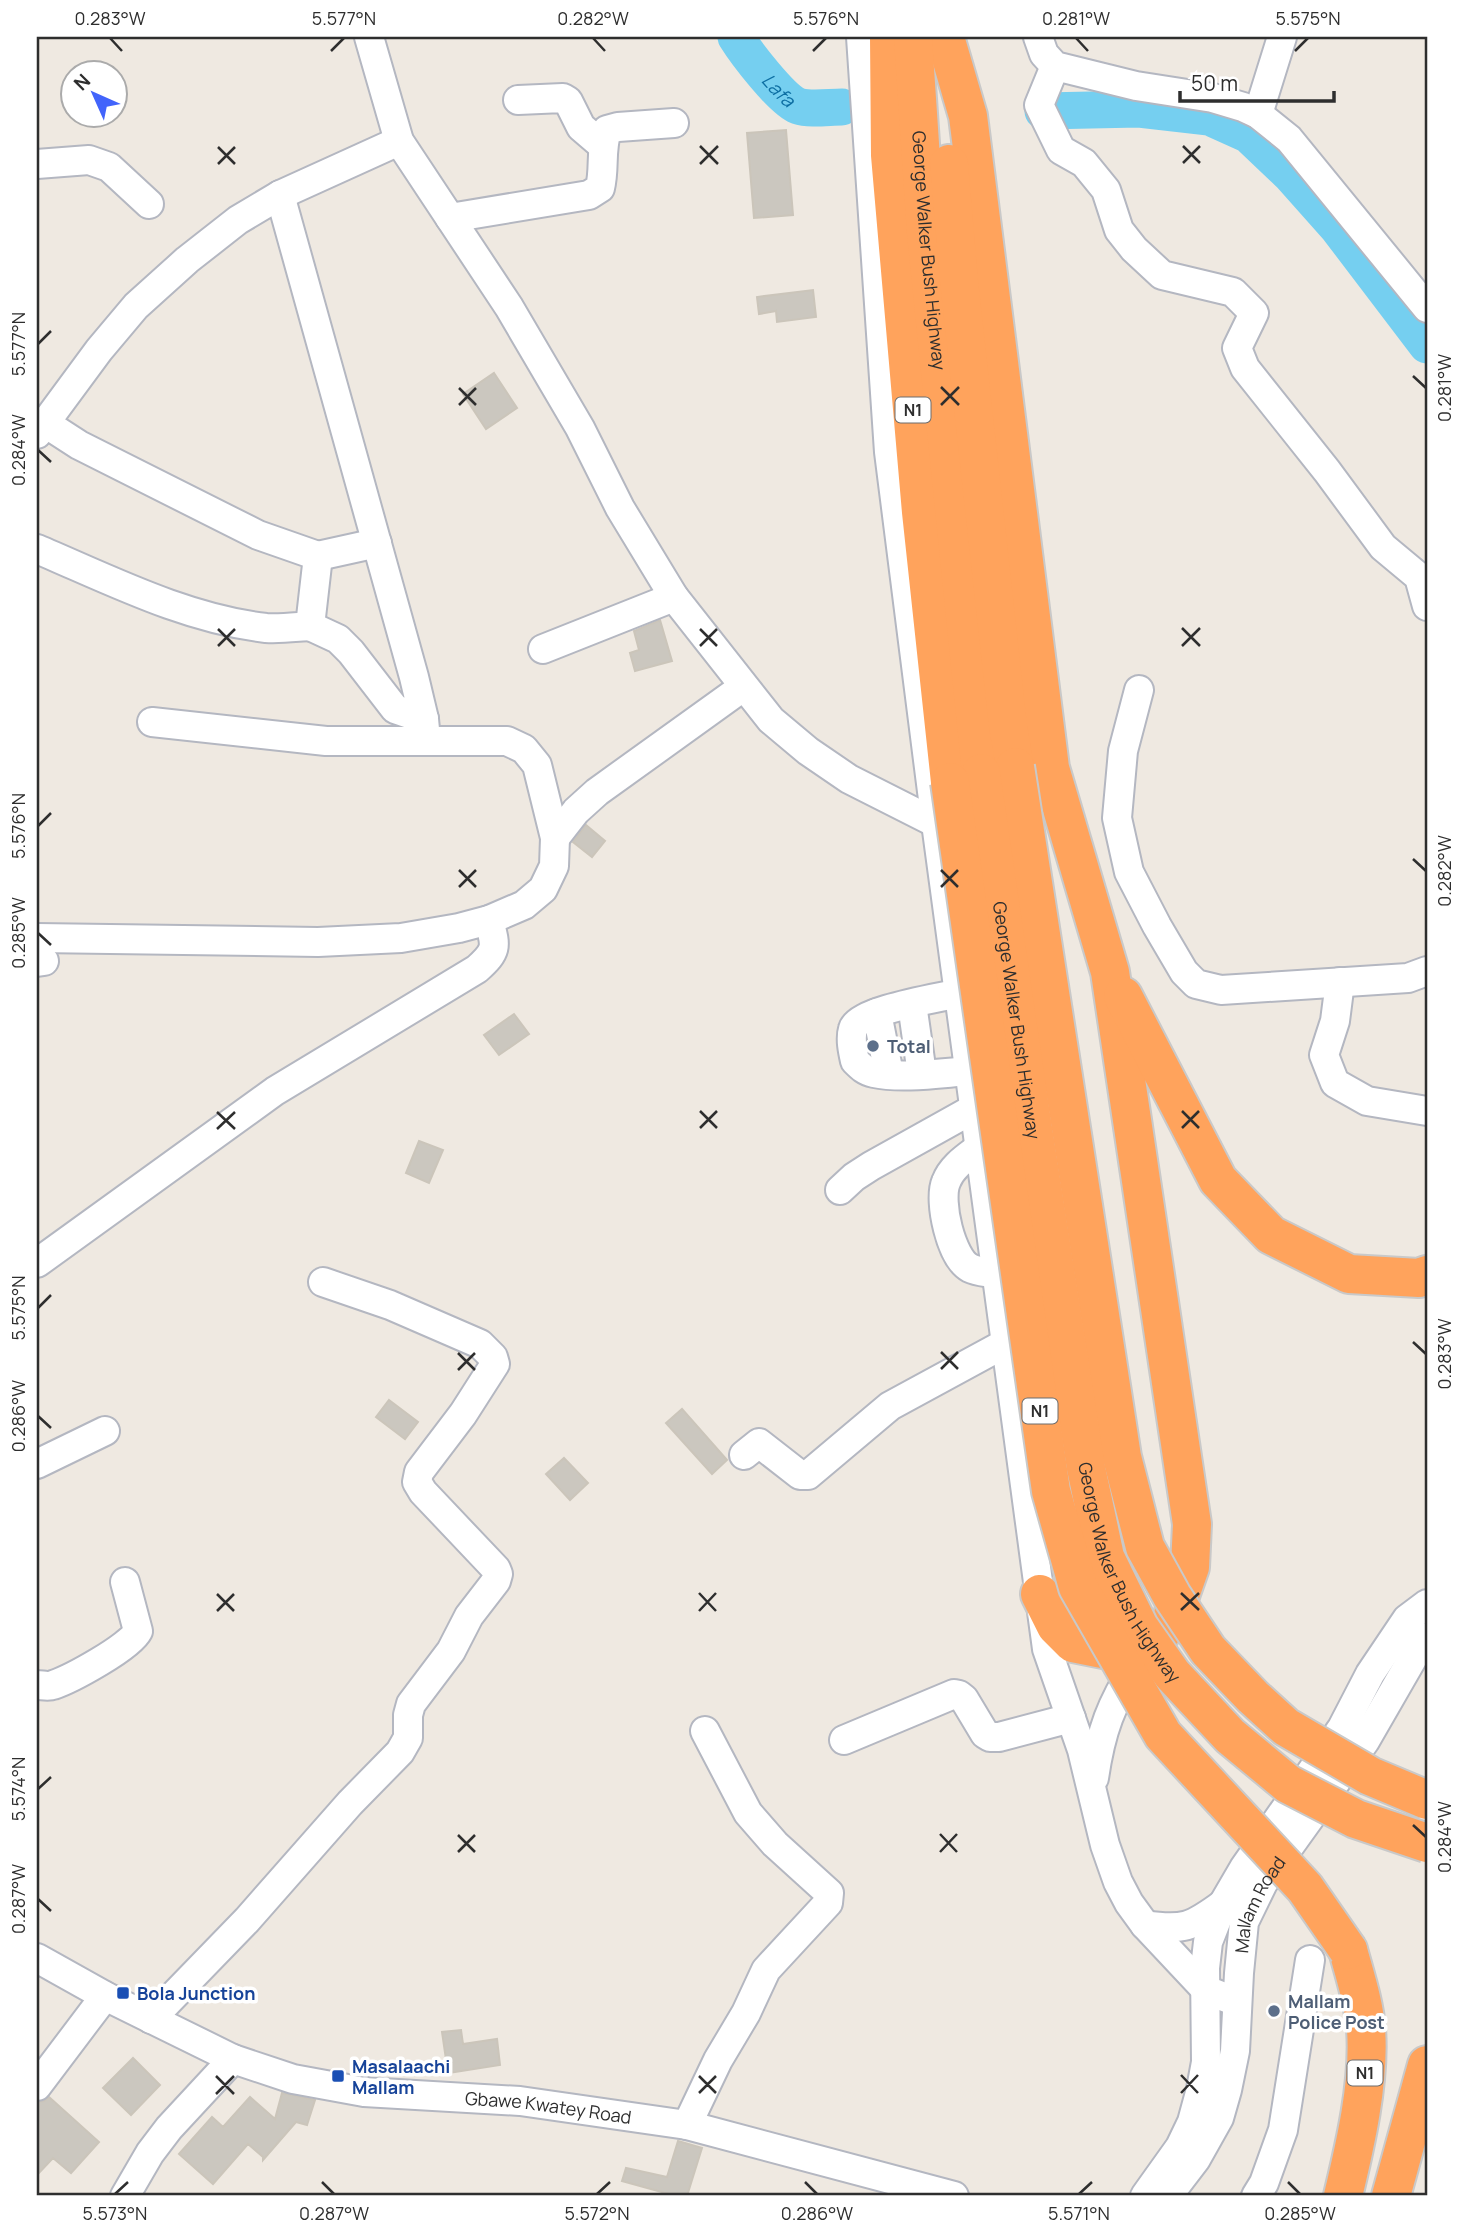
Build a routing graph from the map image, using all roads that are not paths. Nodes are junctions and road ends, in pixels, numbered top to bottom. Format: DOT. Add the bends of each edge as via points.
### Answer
graph roads {
  1 [pos="369,37"];
  2 [pos="861,37"];
  3 [pos="889,37"];
  4 [pos="913,37"];
  5 [pos="944,37"];
  6 [pos="1038,37"];
  7 [pos="1282,37"];
  8 [pos="1055,66"];
  9 [pos="518,100"];
  10 [pos="1258,114"];
  11 [pos="674,123"];
  12 [pos="399,141"];
  13 [pos="602,145"];
  14 [pos="37,164"];
  15 [pos="280,195"];
  16 [pos="149,204"];
  17 [pos="450,218"];
  18 [pos="1427,308"];
  19 [pos="41,429"];
  20 [pos="377,543"];
  21 [pos="37,549"];
  22 [pos="318,556"];
  23 [pos="674,597"];
  24 [pos="1427,606"];
  25 [pos="310,626"];
  26 [pos="543,649"];
  27 [pos="743,687"];
  28 [pos="1139,690"];
  29 [pos="152,722"];
  30 [pos="425,729"];
  31 [pos="982,774"];
  32 [pos="936,823"];
  33 [pos="555,838"];
  34 [pos="489,920"];
  35 [pos="39,954"];
  36 [pos="1427,971"];
  37 [pos="1110,972"];
  38 [pos="1340,982"];
  39 [pos="959,993"];
  40 [pos="912,1004"];
  41 [pos="970,1071"];
  42 [pos="922,1074"];
  43 [pos="975,1108"];
  44 [pos="1427,1111"];
  45 [pos="980,1147"];
  46 [pos="840,1190"];
  47 [pos="37,1263"];
  48 [pos="997,1274"];
  49 [pos="1427,1275"];
  50 [pos="323,1282"];
  51 [pos="1006,1343"];
  52 [pos="105,1431"];
  53 [pos="744,1455"];
  54 [pos="37,1464"];
  55 [pos="125,1582"];
  56 [pos="1040,1594"];
  57 [pos="1427,1604"];
  58 [pos="1427,1637"];
  59 [pos="1145,1651"];
  60 [pos="37,1685"];
  61 [pos="1071,1718"];
  62 [pos="705,1731"];
  63 [pos="844,1741"];
  64 [pos="1092,1791"];
  65 [pos="1427,1800"];
  66 [pos="1427,1843"];
  67 [pos="1223,1904"];
  68 [pos="1145,1925"];
  69 [pos="37,1958"];
  70 [pos="1310,1961"];
  71 [pos="1206,1990"];
  72 [pos="105,1996"];
  73 [pos="1237,2002"];
  74 [pos="151,2019"];
  75 [pos="233,2059"];
  76 [pos="1427,2065"];
  77 [pos="37,2086"];
  78 [pos="687,2125"];
  79 [pos="124,2196"];
  80 [pos="954,2196"];
  81 [pos="1145,2196"];
  82 [pos="1163,2196"];
  83 [pos="1256,2196"];
  84 [pos="1343,2196"];
  85 [pos="1391,2196"];
  1 -- 12 [label="street"];
  2 -- 32 [label="street" via="889,452"];
  3 -- 31 [label="highway, N1" via="891,168 921,512"];
  4 -- 31 [label="highway, George Walker Bush Highway / N1" via="926,234"];
  5 -- 31 [label="highway, George Walker Bush Highway / N1" via="959,281 1008,726"];
  5 -- 37 [label="highway" via="968,116 1050,768"];
  6 -- 8 [label="street"];
  7 -- 10 [label="street"];
  8 -- 10 [label="street" via="1136,86 1213,98"];
  8 -- 24 [label="street" via="1039,105 1061,150 1084,163 1099,181 1119,230 1163,275 1233,292 1254,313 1237,348 1245,368 1383,547 1419,577"];
  9 -- 13 [label="street" via="568,101 581,127"];
  10 -- 18 [label="street" via="1289,139"];
  11 -- 13 [label="street" via="618,127 607,131"];
  12 -- 15 [label="street"];
  12 -- 17 [label="street"];
  13 -- 17 [label="street" via="603,178 600,188 589,195"];
  14 -- 16 [label="street" via="89,160 109,167"];
  15 -- 19 [label="street" via="238,220 136,306"];
  15 -- 20 [label="street"];
  17 -- 23 [label="street" via="549,373 620,508"];
  19 -- 22 [label="street" via="258,535"];
  20 -- 22 [label="street"];
  20 -- 30 [label="street"];
  21 -- 25 [label="street" via="160,601 220,619 268,628"];
  22 -- 25 [label="street"];
  23 -- 26 [label="street"];
  23 -- 27 [label="street"];
  25 -- 30 [label="street" via="338,639 395,709"];
  27 -- 32 [label="street" via="771,720 808,751 849,779"];
  27 -- 33 [label="street" via="597,792"];
  28 -- 38 [label="street" via="1123,751 1117,818 1129,872 1184,972 1196,984 1221,990"];
  29 -- 30 [label="street" via="326,741"];
  30 -- 33 [label="street" via="507,741 524,750 537,765"];
  31 -- 65 [label="highway, George Walker Bush Highway / N1, bridge" via="1122,1457 1145,1547 1208,1650 1286,1727 1370,1776"];
  31 -- 66 [label="highway, George Walker Bush Highway / N1, bridge" via="1086,1468 1105,1557 1152,1646 1230,1736 1288,1784 1356,1819"];
  31 -- 84 [label="highway, N1, bridge" via="1054,1503 1078,1587 1163,1735 1305,1888 1348,1950 1364,2019 1367,2060"];
  32 -- 39 [label="street"];
  33 -- 34 [label="street" via="554,866 542,889 524,905"];
  34 -- 35 [label="street" via="401,939"];
  34 -- 47 [label="street" via="495,943 491,956 477,970 275,1090"];
  36 -- 38 [label="street" via="1408,978"];
  37 -- 49 [label="highway" via="1218,1180 1271,1235 1349,1274"];
  37 -- 59 [label="highway" via="1192,1524 1190,1567 1171,1621"];
  38 -- 44 [label="street" via="1324,1055 1335,1083 1367,1101"];
  39 -- 40 [label="street"];
  39 -- 41 [label="street"];
  40 -- 42 [label="street"];
  40 -- 42 [label="street" via="877,1013 889,1074"];
  41 -- 42 [label="street"];
  41 -- 43 [label="street"];
  43 -- 45 [label="street"];
  43 -- 46 [label="street" via="871,1166"];
  45 -- 48 [label="street"];
  45 -- 48 [label="street" via="956,1165 944,1184 945,1218 958,1257 970,1268"];
  48 -- 51 [label="street"];
  50 -- 74 [label="street" via="437,1324 480,1344 493,1357 495,1364 419,1472 418,1482 498,1574 451,1651 411,1704 408,1738 400,1752"];
  51 -- 53 [label="street" via="890,1406 808,1475 800,1475 759,1443"];
  51 -- 56 [label="street"];
  52 -- 54 [label="street"];
  55 -- 60 [label="street" via="138,1631 134,1637 114,1653 51,1686"];
  56 -- 59 [label="highway" via="1056,1626 1073,1643 1118,1652"];
  56 -- 61 [label="street" via="1047,1649"];
  57 -- 67 [label="street" via="1407,1619 1370,1674 1342,1728"];
  58 -- 73 [label="street, Mallam Road" via="1365,1741 1263,1883 1244,1922"];
  59 -- 64 [label="street" via="1107,1716"];
  61 -- 63 [label="street" via="990,1737 964,1699 954,1694"];
  61 -- 64 [label="street"];
  62 -- 78 [label="street" via="748,1813 829,1893 828,1903 766,1970"];
  64 -- 68 [label="street" via="1110,1862"];
  67 -- 68 [label="street" via="1189,1926"];
  67 -- 71 [label="street" via="1208,1942"];
  68 -- 71 [label="street"];
  69 -- 72 [label="street, Gbawe Kwatey Road"];
  70 -- 83 [label="street" via="1283,2130"];
  71 -- 73 [label="street"];
  71 -- 81 [label="street" via="1206,2062 1192,2122"];
  72 -- 74 [label="street, Gbawe Kwatey Road"];
  72 -- 77 [label="street"];
  73 -- 82 [label="street, Mallam Road" via="1235,2052 1219,2118 1185,2176"];
  74 -- 75 [label="street, Gbawe Kwatey Road"];
  75 -- 78 [label="street, Gbawe Kwatey Road" via="293,2079 364,2092 520,2101"];
  75 -- 79 [label="street" via="169,2128"];
  76 -- 85 [label="highway"];
  78 -- 80 [label="street, Gbawe Kwatey Road"];
}
